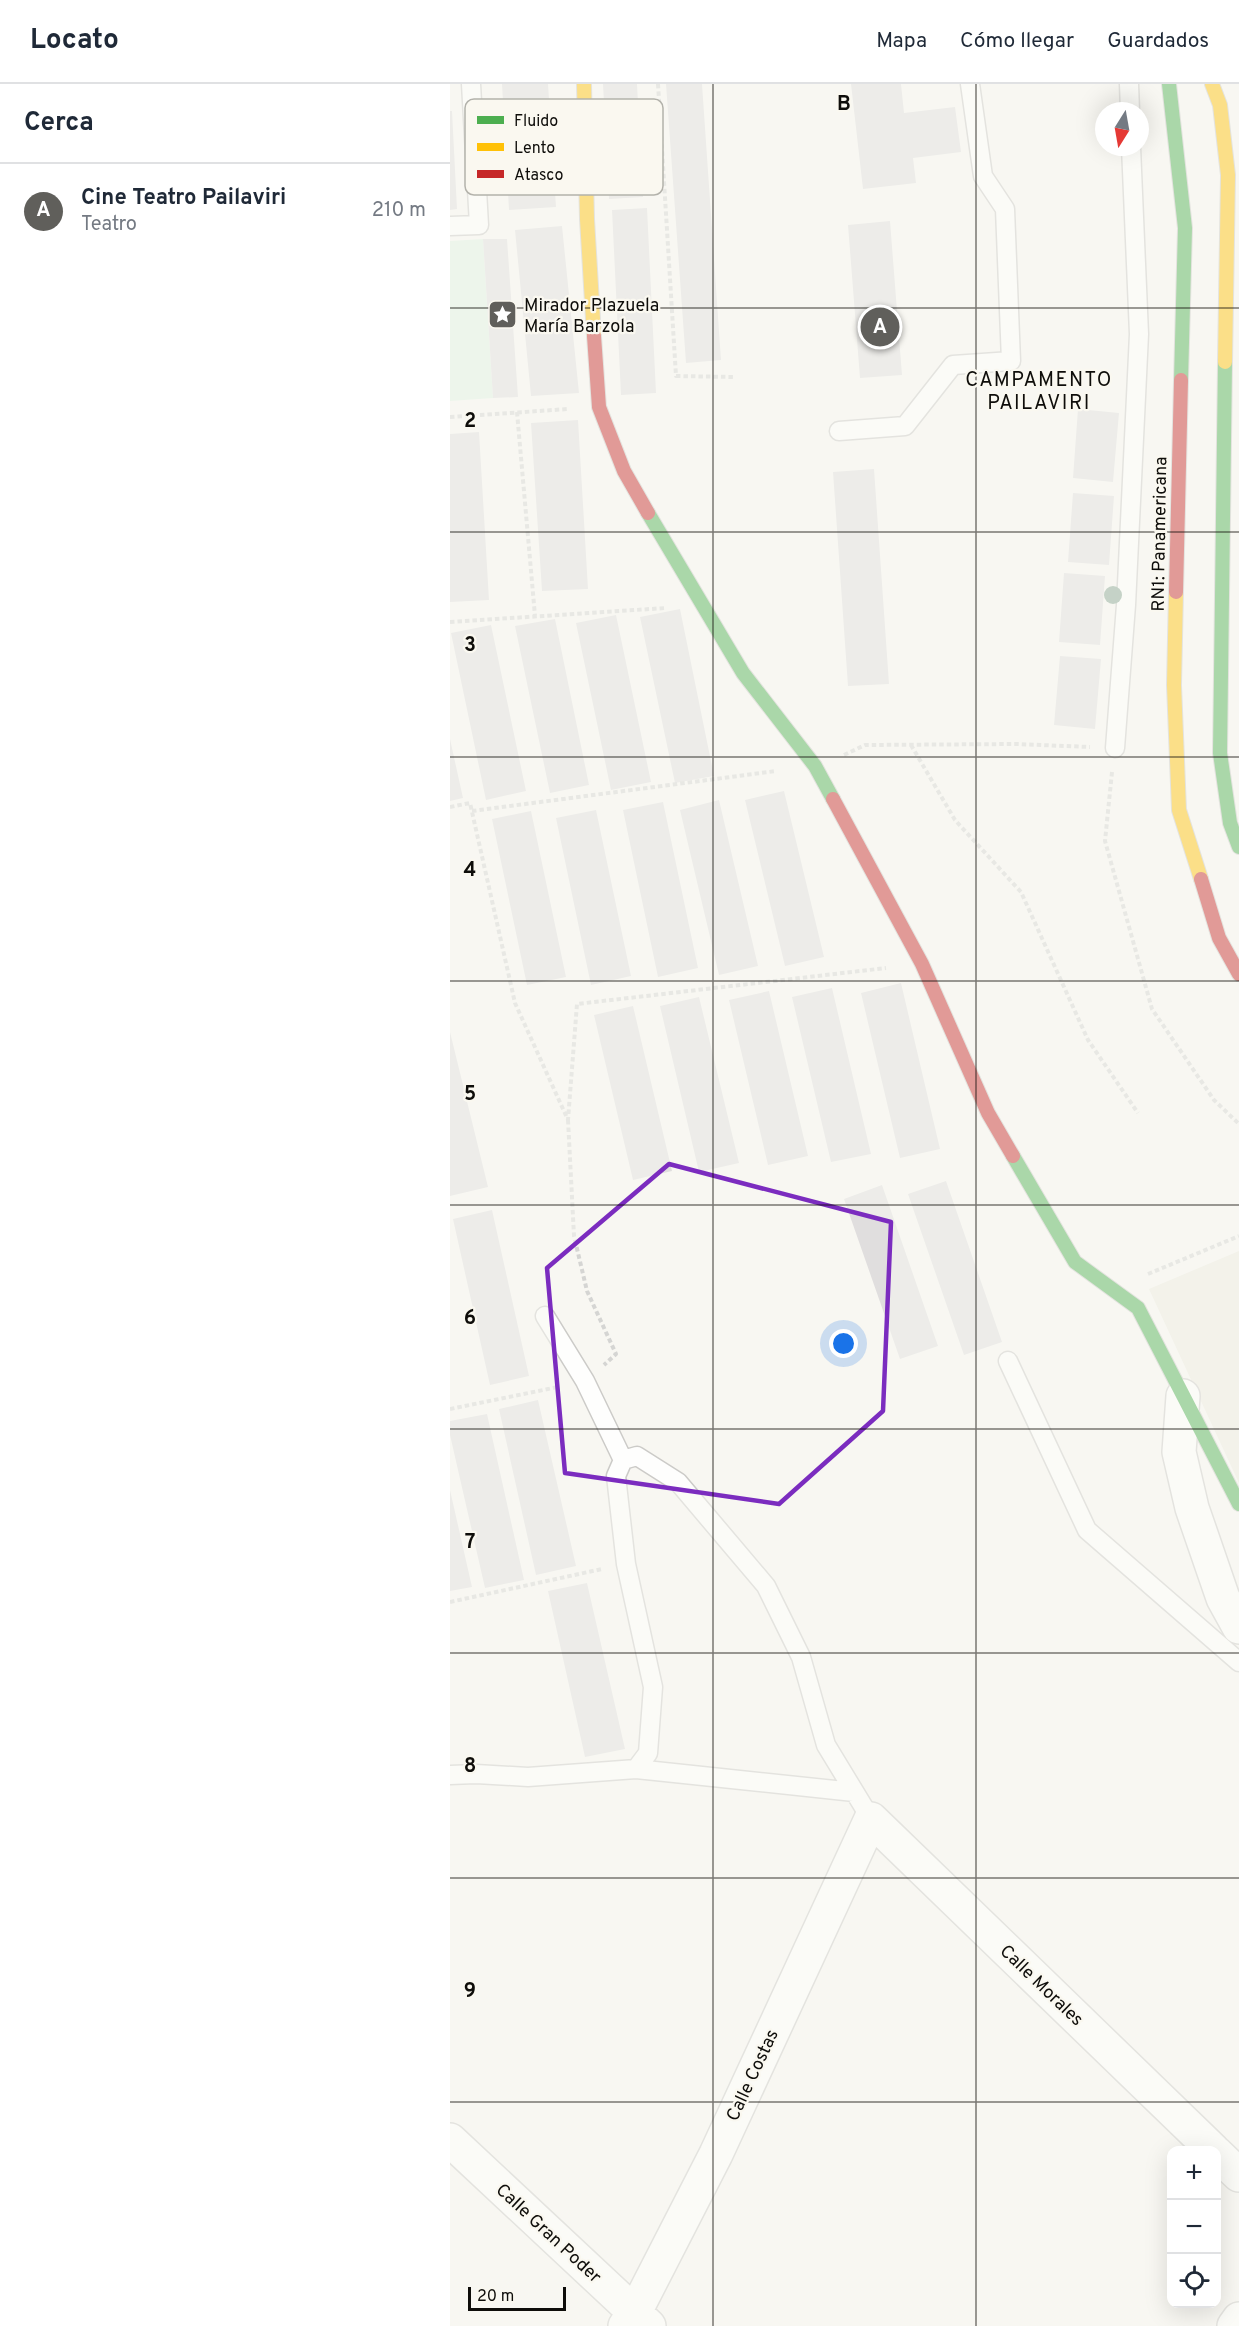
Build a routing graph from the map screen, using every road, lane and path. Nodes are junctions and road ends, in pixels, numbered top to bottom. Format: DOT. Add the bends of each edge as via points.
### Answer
graph roads {
  1 [pos="471,84"];
  2 [pos="584,84"];
  3 [pos="658,84"];
  4 [pos="970,84"];
  5 [pos="1129,84"];
  6 [pos="1169,84"];
  7 [pos="1212,84"];
  8 [pos="472,99"];
  9 [pos="584,99"];
  10 [pos="659,99"];
  11 [pos="1130,102"];
  12 [pos="1131,156"];
  13 [pos="663,165"];
  14 [pos="477,195"];
  15 [pos="586,195"];
  16 [pos="450,226"];
  17 [pos="735,377"];
  18 [pos="599,407"];
  19 [pos="517,412"];
  20 [pos="450,417"];
  21 [pos="839,431"];
  22 [pos="703,605"];
  23 [pos="535,616"];
  24 [pos="450,622"];
  25 [pos="910,745"];
  26 [pos="1115,748"];
  27 [pos="815,766"];
  28 [pos="450,807"];
  29 [pos="472,811"];
  30 [pos="1239,848"];
  31 [pos="922,963"];
  32 [pos="1239,974"];
  33 [pos="1138,1113"];
  34 [pos="568,1120"];
  35 [pos="1239,1124"];
  36 [pos="1239,1236"];
  37 [pos="1112,1289"];
  38 [pos="545,1316"];
  39 [pos="1008,1361"];
  40 [pos="585,1381"];
  41 [pos="1183,1396"];
  42 [pos="450,1409"];
  43 [pos="623,1460"];
  44 [pos="1239,1504"];
  45 [pos="626,1564"];
  46 [pos="450,1602"];
  47 [pos="1239,1626"];
  48 [pos="1239,1662"];
  49 [pos="636,1769"];
  50 [pos="450,1775"];
  51 [pos="862,1806"];
  52 [pos="450,2140"];
  53 [pos="1209,2146"];
  54 [pos="1221,2158"];
  55 [pos="1239,2175"];
  56 [pos="1239,2319"];
  57 [pos="636,2322"];
  58 [pos="1233,2326"];
  1 -- 8 [label="lane"];
  2 -- 9 [label="main road"];
  3 -- 10 [label="path"];
  4 -- 21 [label="lane" via="983,176 1005,209 1011,361 953,365 905,426"];
  5 -- 11 [label="lane"];
  6 -- 32 [label="main road, RN1: Panamericana" via="1185,228 1174,685 1179,810 1219,938"];
  7 -- 30 [label="main road" via="1220,105 1228,175 1220,753 1230,823"];
  12 -- 26 [label="lane" via="1139,334"];
  13 -- 17 [label="path" via="676,376"];
  14 -- 16 [label="lane" via="479,225"];
  15 -- 18 [label="main road"];
  18 -- 19 [label="path"];
  18 -- 22 [label="main road" via="624,471"];
  19 -- 20 [label="path"];
  19 -- 23 [label="path"];
  22 -- 23 [label="path"];
  22 -- 27 [label="main road" via="743,673"];
  23 -- 24 [label="path"];
  25 -- 26 [label="path"];
  25 -- 27 [label="path" via="865,745"];
  25 -- 33 [label="path" via="956,820 1021,892 1088,1040"];
  26 -- 35 [label="path" via="1105,841 1152,1009 1214,1100"];
  27 -- 29 [label="path"];
  27 -- 31 [label="main road"];
  28 -- 29 [label="path" via="470,803"];
  29 -- 34 [label="path" via="514,1003"];
  31 -- 34 [label="path" via="577,1004"];
  31 -- 37 [label="main road" via="987,1113 1075,1262"];
  34 -- 40 [label="path" via="574,1236 587,1291 616,1354"];
  36 -- 37 [label="path"];
  37 -- 41 [label="main road" via="1138,1308"];
  38 -- 40 [label="lane"];
  39 -- 48 [label="lane" via="1087,1530"];
  40 -- 42 [label="path"];
  40 -- 43 [label="lane"];
  41 -- 44 [label="main road"];
  41 -- 47 [label="street" via="1179,1452 1192,1508 1223,1598"];
  43 -- 45 [label="lane" via="616,1476"];
  43 -- 51 [label="lane" via="638,1456 678,1482 766,1586 801,1657 826,1745"];
  45 -- 46 [label="path"];
  45 -- 49 [label="lane" via="653,1687 648,1754"];
  49 -- 50 [label="lane" via="528,1777"];
  49 -- 51 [label="lane"];
  51 -- 53 [label="street, Calle Morales"];
  51 -- 57 [label="street, Calle Costas" via="716,2154"];
  52 -- 57 [label="street, Calle Gran Poder"];
  54 -- 55 [label="street, Calle Morales"];
  56 -- 58 [label="street"];
}
